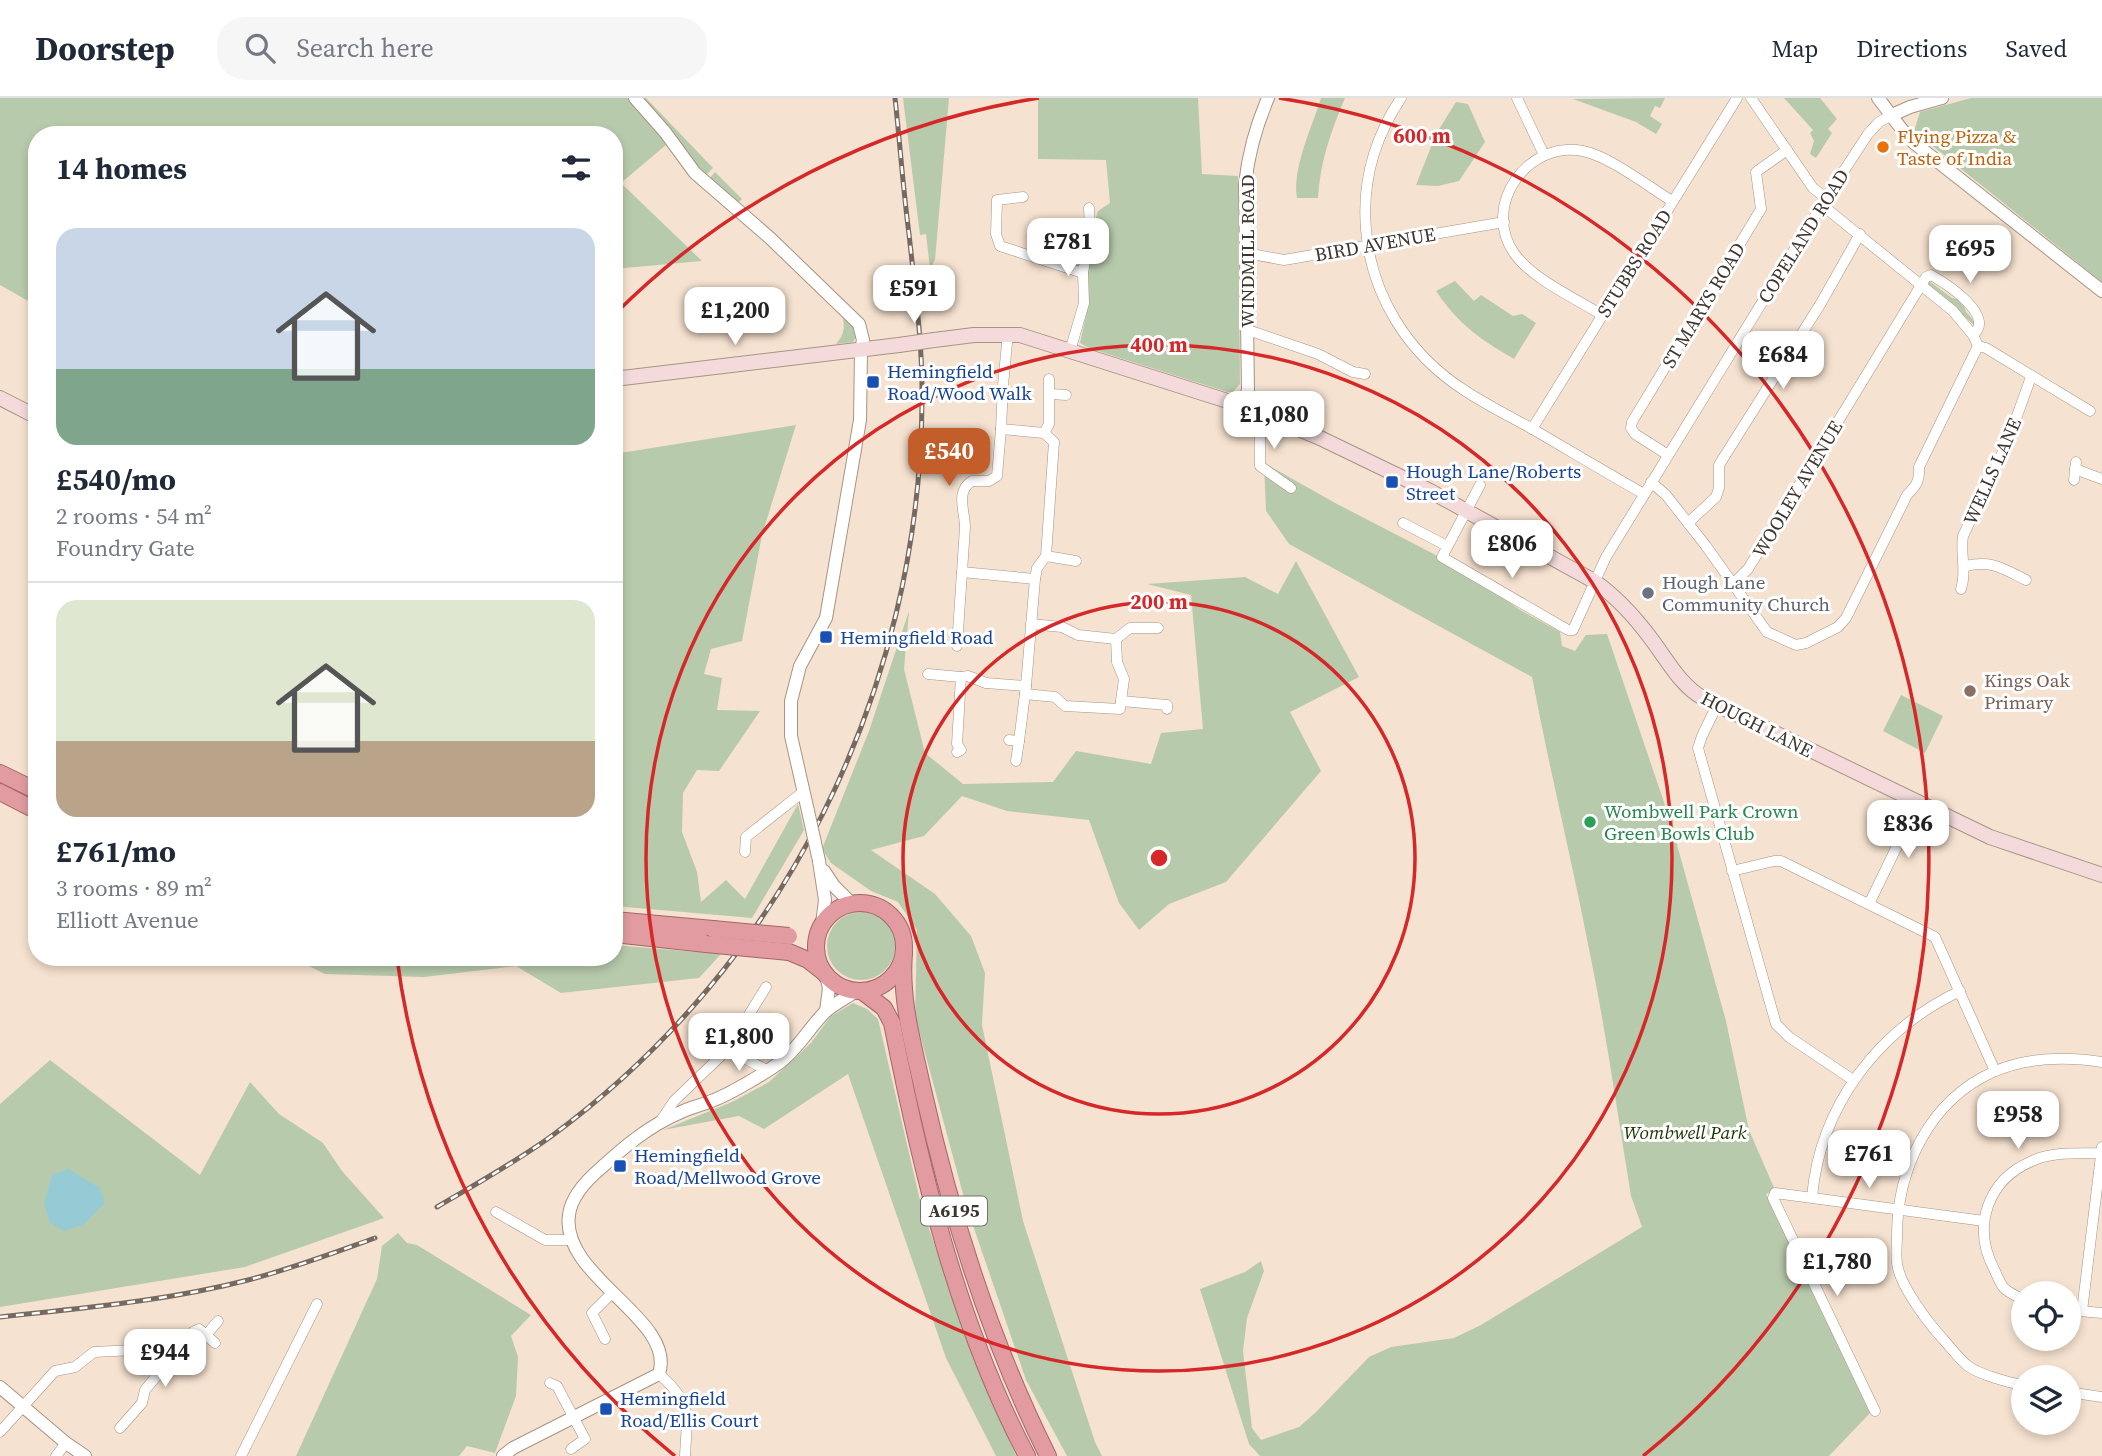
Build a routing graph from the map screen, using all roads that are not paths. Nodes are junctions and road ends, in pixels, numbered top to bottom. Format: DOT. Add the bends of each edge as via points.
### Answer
graph roads {
  1 [pos="635,98"];
  2 [pos="1268,98"];
  3 [pos="1401,98"];
  4 [pos="1517,98"];
  5 [pos="1737,98"];
  6 [pos="1751,98"];
  7 [pos="1878,98"];
  8 [pos="1942,98"];
  9 [pos="1910,102"];
  10 [pos="1892,115"];
  11 [pos="1787,150"];
  12 [pos="1544,155"];
  13 [pos="1023,197"];
  14 [pos="1672,201"];
  15 [pos="1824,202"];
  16 [pos="1089,208"];
  17 [pos="1504,222"];
  18 [pos="1860,234"];
  19 [pos="1367,246"];
  20 [pos="1246,253"];
  21 [pos="1083,273"];
  22 [pos="1920,284"];
  23 [pos="2102,291"];
  24 [pos="1602,315"];
  25 [pos="1248,330"];
  26 [pos="1008,333"];
  27 [pos="1973,335"];
  28 [pos="1978,346"];
  29 [pos="861,349"];
  30 [pos="1070,351"];
  31 [pos="1365,374"];
  32 [pos="2031,377"];
  33 [pos="623,378"];
  34 [pos="1049,379"];
  35 [pos="1050,394"];
  36 [pos="1066,395"];
  37 [pos="0,398"];
  38 [pos="1243,406"];
  39 [pos="2090,411"];
  40 [pos="28,412"];
  41 [pos="1260,412"];
  42 [pos="1001,429"];
  43 [pos="1532,429"];
  44 [pos="1044,433"];
  45 [pos="1668,455"];
  46 [pos="2075,470"];
  47 [pos="2102,479"];
  48 [pos="1651,482"];
  49 [pos="1480,485"];
  50 [pos="1291,488"];
  51 [pos="1644,494"];
  52 [pos="1466,509"];
  53 [pos="1403,523"];
  54 [pos="1688,523"];
  55 [pos="1447,546"];
  56 [pos="1046,556"];
  57 [pos="1076,561"];
  58 [pos="1965,566"];
  59 [pos="962,572"];
  60 [pos="1035,579"];
  61 [pos="1594,580"];
  62 [pos="2026,580"];
  63 [pos="1734,583"];
  64 [pos="1961,589"];
  65 [pos="1031,624"];
  66 [pos="1158,628"];
  67 [pos="1116,639"];
  68 [pos="957,646"];
  69 [pos="928,674"];
  70 [pos="961,677"];
  71 [pos="1025,690"];
  72 [pos="1121,701"];
  73 [pos="1717,705"];
  74 [pos="1167,709"];
  75 [pos="957,752"];
  76 [pos="1016,761"];
  77 [pos="0,773"];
  78 [pos="28,787"];
  79 [pos="0,792"];
  80 [pos="803,792"];
  81 [pos="1919,803"];
  82 [pos="28,806"];
  83 [pos="744,852"];
  84 [pos="820,863"];
  85 [pos="1732,871"];
  86 [pos="2102,875"];
  87 [pos="851,903"];
  88 [pos="1869,904"];
  89 [pos="623,922"];
  90 [pos="820,927"];
  91 [pos="623,934"];
  92 [pos="709,936"];
  93 [pos="789,944"];
  94 [pos="904,953"];
  95 [pos="825,974"];
  96 [pos="766,987"];
  97 [pos="860,991"];
  98 [pos="1960,991"];
  99 [pos="827,1011"];
  100 [pos="728,1049"];
  101 [pos="2102,1062"];
  102 [pos="766,1070"];
  103 [pos="1995,1071"];
  104 [pos="1853,1080"];
  105 [pos="660,1123"];
  106 [pos="2102,1147"];
  107 [pos="2102,1153"];
  108 [pos="1812,1197"];
  109 [pos="1897,1209"];
  110 [pos="496,1212"];
  111 [pos="1984,1221"];
  112 [pos="2097,1235"];
  113 [pos="572,1240"];
  114 [pos="613,1292"];
  115 [pos="2011,1293"];
  116 [pos="317,1304"];
  117 [pos="2082,1311"];
  118 [pos="2102,1313"];
  119 [pos="218,1321"];
  120 [pos="206,1335"];
  121 [pos="605,1339"];
  122 [pos="215,1343"];
  123 [pos="160,1370"];
  124 [pos="659,1374"];
  125 [pos="2011,1381"];
  126 [pos="550,1383"];
  127 [pos="0,1387"];
  128 [pos="2081,1394"];
  129 [pos="2102,1397"];
  130 [pos="23,1406"];
  131 [pos="1875,1411"];
  132 [pos="573,1418"];
  133 [pos="120,1428"];
  134 [pos="0,1432"];
  135 [pos="65,1443"];
  136 [pos="571,1449"];
  137 [pos="56,1456"];
  138 [pos="85,1456"];
  139 [pos="241,1456"];
  140 [pos="503,1456"];
  141 [pos="685,1456"];
  142 [pos="1027,1456"];
  143 [pos="1048,1456"];
  1 -- 29 [label="street" via="695,173 859,324"];
  2 -- 20 [label="street, WINDMILL ROAD" via="1247,164"];
  3 -- 19 [label="street" via="1370,166"];
  4 -- 12 [label="street"];
  5 -- 14 [label="street, STUBBS ROAD"];
  6 -- 11 [label="street"];
  7 -- 10 [label="street"];
  8 -- 9 [label="street"];
  9 -- 10 [label="street"];
  10 -- 15 [label="street, COPELAND ROAD" via="1868,134"];
  10 -- 23 [label="street" via="1913,142"];
  11 -- 15 [label="street"];
  11 -- 45 [label="street, ST MARYS ROAD" via="1756,172 1761,209 1632,422 1635,434"];
  12 -- 14 [label="street" via="1571,150 1594,155"];
  12 -- 17 [label="street" via="1530,162 1511,185"];
  13 -- 21 [label="street" via="997,200 1000,246"];
  14 -- 24 [label="street, STUBBS ROAD"];
  15 -- 18 [label="street"];
  15 -- 45 [label="street, COPELAND ROAD"];
  16 -- 21 [label="street"];
  17 -- 19 [label="street, BIRD AVENUE"];
  17 -- 24 [label="street" via="1510,246 1524,265"];
  18 -- 22 [label="street"];
  18 -- 54 [label="street" via="1718,465 1716,497"];
  19 -- 20 [label="street, BIRD AVENUE" via="1284,260"];
  19 -- 43 [label="street" via="1379,290 1420,354 1465,391"];
  20 -- 25 [label="street, WINDMILL ROAD"];
  21 -- 30 [label="street" via="1084,303"];
  22 -- 27 [label="street"];
  22 -- 27 [label="street" via="1931,275 1963,298 1981,322"];
  22 -- 63 [label="street, WOOLEY AVENUE" via="1748,569"];
  24 -- 43 [label="street, STUBBS ROAD"];
  25 -- 31 [label="street"];
  25 -- 38 [label="street, WINDMILL ROAD" via="1248,390"];
  26 -- 29 [label="main road, HOUGH LANE, bridge"];
  26 -- 30 [label="main road, HOUGH LANE"];
  26 -- 42 [label="street"];
  27 -- 28 [label="street"];
  28 -- 32 [label="street"];
  28 -- 63 [label="street" via="1919,467 1917,485 1907,495 1838,627 1805,643 1783,640 1760,625"];
  29 -- 33 [label="main road, HOUGH LANE"];
  29 -- 80 [label="street" via="860,420 826,618 800,666 791,701 791,736"];
  30 -- 38 [label="main road, HOUGH LANE"];
  32 -- 39 [label="street"];
  32 -- 58 [label="street, WELLS LANE" via="2008,441 1963,536"];
  34 -- 35 [label="street"];
  35 -- 36 [label="street"];
  35 -- 44 [label="street" via="1049,424"];
  37 -- 40 [label="main road"];
  38 -- 41 [label="main road, HOUGH LANE"];
  41 -- 50 [label="street" via="1260,466"];
  41 -- 52 [label="main road, HOUGH LANE"];
  42 -- 44 [label="street"];
  42 -- 59 [label="street" via="997,476 972,481 965,488"];
  43 -- 51 [label="street"];
  44 -- 56 [label="street" via="1054,442"];
  45 -- 48 [label="street, COPELAND ROAD"];
  46 -- 47 [label="street"];
  48 -- 51 [label="street, COPELAND ROAD"];
  48 -- 54 [label="street"];
  49 -- 52 [label="street"];
  51 -- 61 [label="street, COPELAND ROAD"];
  52 -- 55 [label="street"];
  52 -- 61 [label="main road, HOUGH LANE"];
  53 -- 55 [label="street"];
  54 -- 63 [label="street"];
  55 -- 61 [label="street, COPELAND ROAD" via="1442,557 1571,631"];
  56 -- 57 [label="street"];
  56 -- 60 [label="street"];
  58 -- 62 [label="street" via="1996,565"];
  58 -- 64 [label="street, WELLS LANE"];
  59 -- 60 [label="street"];
  59 -- 68 [label="street"];
  60 -- 65 [label="street"];
  61 -- 73 [label="main road, HOUGH LANE" via="1632,614 1695,694"];
  65 -- 67 [label="street"];
  65 -- 71 [label="street"];
  66 -- 67 [label="street" via="1130,628"];
  67 -- 72 [label="street" via="1117,662 1124,679"];
  69 -- 70 [label="street"];
  70 -- 71 [label="street"];
  70 -- 75 [label="street" via="957,744 961,750"];
  71 -- 72 [label="street" via="1066,706 1120,709"];
  71 -- 76 [label="street" via="1014,740"];
  72 -- 74 [label="street" via="1167,705"];
  73 -- 81 [label="main road, HOUGH LANE"];
  73 -- 85 [label="street" via="1698,748"];
  77 -- 78 [label="highway"];
  79 -- 82 [label="highway"];
  80 -- 83 [label="street" via="746,836"];
  80 -- 84 [label="street, bridge"];
  81 -- 86 [label="main road, HOUGH LANE" via="1990,836"];
  81 -- 88 [label="street"];
  84 -- 87 [label="street" via="834,887"];
  84 -- 90 [label="street" via="825,900"];
  85 -- 88 [label="street" via="1780,861"];
  85 -- 104 [label="street" via="1776,1024"];
  87 -- 90 [label="highway, A6195"];
  87 -- 94 [label="highway, A6195" via="871,904 890,914 902,932"];
  88 -- 98 [label="street" via="1935,937"];
  89 -- 92 [label="highway, A6195"];
  90 -- 93 [label="highway, A6195"];
  90 -- 95 [label="highway" via="816,952"];
  91 -- 92 [label="highway, A6195"];
  92 -- 93 [label="highway, A6195, bridge"];
  93 -- 95 [label="highway, A6195"];
  94 -- 97 [label="highway" via="891,980"];
  94 -- 143 [label="highway, A6195" via="906,1013 939,1163 979,1294"];
  95 -- 97 [label="highway, A6195" via="839,986"];
  95 -- 99 [label="street"];
  96 -- 100 [label="street"];
  97 -- 99 [label="street"];
  97 -- 142 [label="highway, A6195" via="884,1008 892,1023 921,1165 959,1291 1005,1415"];
  98 -- 103 [label="street"];
  98 -- 104 [label="street" via="1892,1035"];
  99 -- 102 [label="street" via="809,1034"];
  100 -- 102 [label="street"];
  100 -- 105 [label="street" via="674,1101"];
  101 -- 103 [label="street" via="2040,1059"];
  102 -- 105 [label="street" via="716,1100"];
  103 -- 109 [label="street" via="1959,1093 1924,1133 1903,1181"];
  104 -- 108 [label="street" via="1818,1155"];
  105 -- 113 [label="street" via="631,1141 584,1186 569,1215"];
  106 -- 107 [label="street"];
  107 -- 111 [label="street" via="2049,1155 2020,1167 1993,1195"];
  107 -- 112 [label="street"];
  108 -- 109 [label="street"];
  108 -- 131 [label="street" via="1775,1193 1773,1198"];
  109 -- 111 [label="street"];
  109 -- 125 [label="street" via="1898,1269 1925,1320 1970,1368"];
  110 -- 113 [label="street" via="545,1240"];
  111 -- 115 [label="street" via="1987,1256 2003,1288"];
  112 -- 117 [label="street"];
  113 -- 114 [label="street" via="585,1265"];
  114 -- 121 [label="street" via="592,1313"];
  114 -- 124 [label="street" via="651,1334 663,1363"];
  116 -- 139 [label="street"];
  117 -- 118 [label="street"];
  119 -- 120 [label="street"];
  120 -- 122 [label="street"];
  120 -- 123 [label="street" via="199,1329 193,1332"];
  123 -- 130 [label="street" via="139,1351 94,1352 75,1367 55,1371"];
  123 -- 133 [label="street"];
  124 -- 132 [label="street"];
  124 -- 141 [label="street" via="677,1390 687,1411"];
  126 -- 132 [label="street" via="557,1386"];
  127 -- 130 [label="street"];
  128 -- 129 [label="street"];
  130 -- 134 [label="street"];
  130 -- 135 [label="street"];
  132 -- 136 [label="street" via="585,1439"];
  132 -- 140 [label="street"];
  135 -- 137 [label="street"];
  135 -- 138 [label="street"];
}
